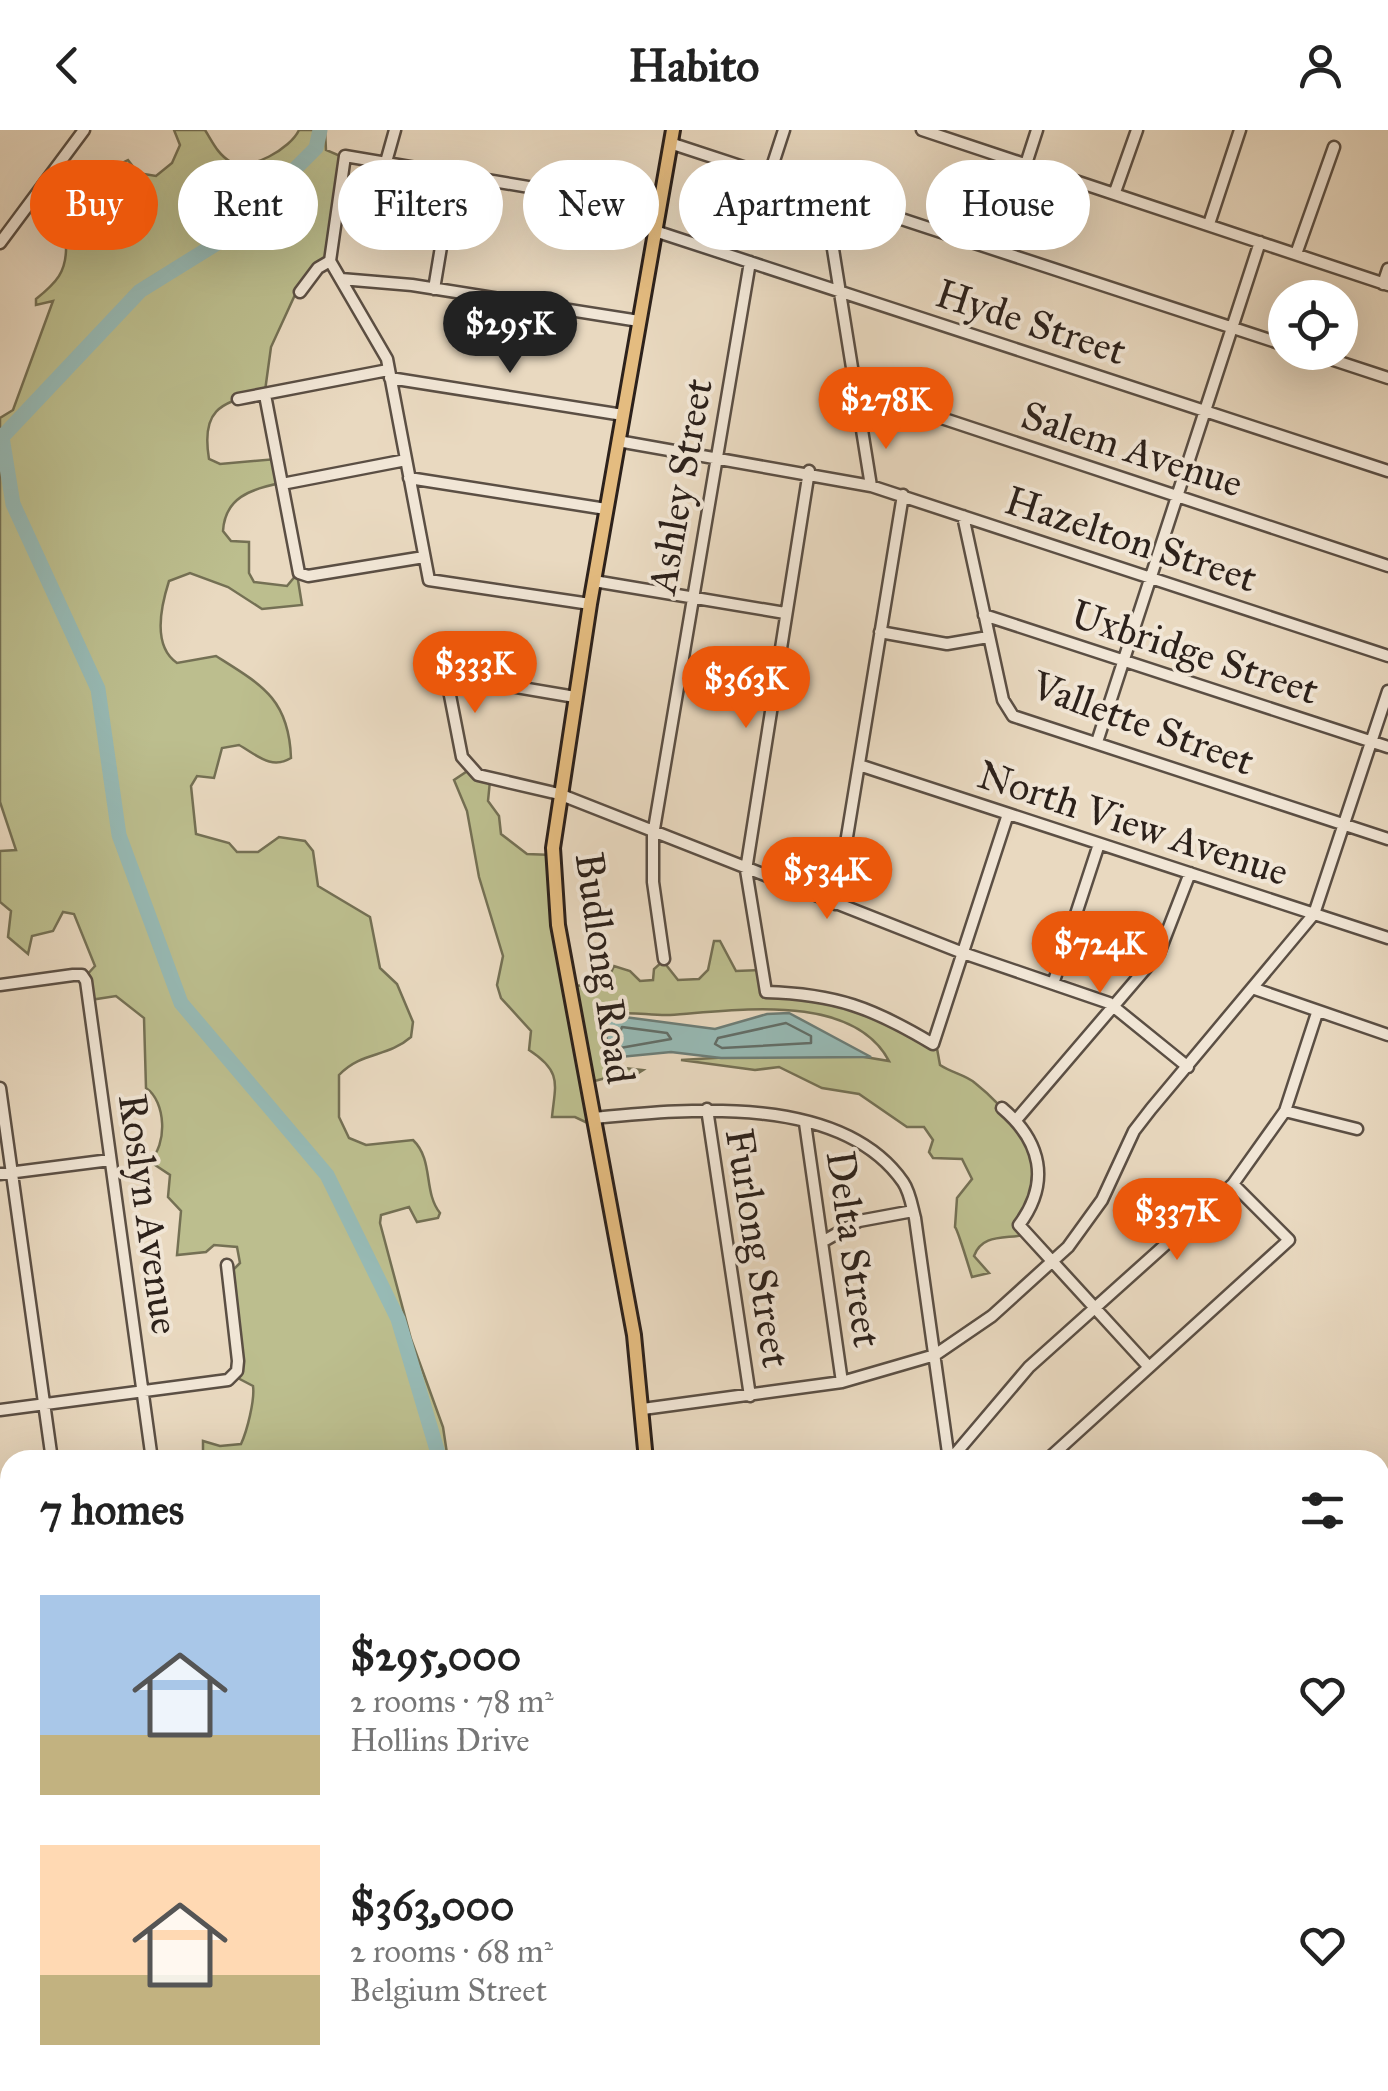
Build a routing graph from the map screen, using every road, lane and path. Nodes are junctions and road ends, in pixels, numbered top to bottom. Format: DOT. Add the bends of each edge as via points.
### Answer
graph roads {
  1 [pos="84,130"];
  2 [pos="396,130"];
  3 [pos="784,130"];
  4 [pos="1037,130"];
  5 [pos="1136,130"];
  6 [pos="1240,130"];
  7 [pos="929,131"];
  8 [pos="672,137"];
  9 [pos="1334,147"];
  10 [pos="345,160"];
  11 [pos="373,160"];
  12 [pos="387,160"];
  13 [pos="730,160"];
  14 [pos="775,160"];
  15 [pos="1014,160"];
  16 [pos="1027,160"];
  17 [pos="503,183"];
  18 [pos="1090,184"];
  19 [pos="1115,192"];
  20 [pos="338,208"];
  21 [pos="660,209"];
  22 [pos="659,213"];
  23 [pos="906,220"];
  24 [pos="1209,224"];
  25 [pos="659,232"];
  26 [pos="1260,242"];
  27 [pos="0,243"];
  28 [pos="441,250"];
  29 [pos="652,250"];
  30 [pos="833,250"];
  31 [pos="1296,254"];
  32 [pos="330,260"];
  33 [pos="750,262"];
  34 [pos="1388,269"];
  35 [pos="340,279"];
  36 [pos="1386,285"];
  37 [pos="434,288"];
  38 [pos="300,292"];
  39 [pos="840,292"];
  40 [pos="639,322"];
  41 [pos="1232,327"];
  42 [pos="1268,339"];
  43 [pos="1358,368"];
  44 [pos="389,374"];
  45 [pos="1388,378"];
  46 [pos="857,390"];
  47 [pos="266,395"];
  48 [pos="238,399"];
  49 [pos="1206,411"];
  50 [pos="623,415"];
  51 [pos="618,441"];
  52 [pos="716,455"];
  53 [pos="406,460"];
  54 [pos="809,471"];
  55 [pos="1388,471"];
  56 [pos="409,478"];
  57 [pos="282,484"];
  58 [pos="871,486"];
  59 [pos="903,495"];
  60 [pos="1176,496"];
  61 [pos="606,509"];
  62 [pos="963,516"];
  63 [pos="424,557"];
  64 [pos="1388,566"];
  65 [pos="1148,576"];
  66 [pos="594,581"];
  67 [pos="691,597"];
  68 [pos="590,604"];
  69 [pos="784,613"];
  70 [pos="984,614"];
  71 [pos="880,632"];
  72 [pos="988,637"];
  73 [pos="1388,656"];
  74 [pos="1122,660"];
  75 [pos="1388,691"];
  76 [pos="575,698"];
  77 [pos="1097,742"];
  78 [pos="1372,742"];
  79 [pos="1388,747"];
  80 [pos="859,765"];
  81 [pos="559,794"];
  82 [pos="1008,814"];
  83 [pos="1344,827"];
  84 [pos="654,835"];
  85 [pos="1388,840"];
  86 [pos="1099,844"];
  87 [pos="746,870"];
  88 [pos="1190,873"];
  89 [pos="836,904"];
  90 [pos="1314,914"];
  91 [pos="1388,938"];
  92 [pos="962,953"];
  93 [pos="664,959"];
  94 [pos="1054,981"];
  95 [pos="0,986"];
  96 [pos="1255,988"];
  97 [pos="1116,1008"];
  98 [pos="1316,1013"];
  99 [pos="1388,1035"];
  100 [pos="1188,1067"];
  101 [pos="0,1088"];
  102 [pos="1002,1108"];
  103 [pos="706,1109"];
  104 [pos="1285,1111"];
  105 [pos="593,1118"];
  106 [pos="1016,1120"];
  107 [pos="806,1123"];
  108 [pos="1357,1130"];
  109 [pos="110,1160"];
  110 [pos="13,1172"];
  111 [pos="0,1174"];
  112 [pos="1234,1184"];
  113 [pos="913,1211"];
  114 [pos="822,1242"];
  115 [pos="1051,1263"];
  116 [pos="227,1265"];
  117 [pos="1096,1310"];
  118 [pos="935,1355"];
  119 [pos="1148,1366"];
  120 [pos="842,1382"];
  121 [pos="143,1392"];
  122 [pos="750,1396"];
  123 [pos="44,1404"];
  124 [pos="644,1409"];
  125 [pos="0,1410"];
  126 [pos="51,1450"];
  127 [pos="151,1450"];
  128 [pos="646,1450"];
  129 [pos="949,1450"];
  130 [pos="958,1450"];
  131 [pos="1058,1450"];
  1 -- 27 [label="street"];
  2 -- 12 [label="street"];
  3 -- 14 [label="street"];
  4 -- 16 [label="street"];
  5 -- 19 [label="street"];
  6 -- 24 [label="street"];
  7 -- 15 [label="street"];
  8 -- 13 [label="street"];
  8 -- 21 [label="main road, Budlong Road"];
  9 -- 31 [label="street"];
  10 -- 11 [label="street"];
  17 -- 21 [label="street"];
  18 -- 19 [label="street"];
  19 -- 24 [label="street"];
  20 -- 32 [label="street"];
  21 -- 22 [label="main road, Budlong Road"];
  23 -- 41 [label="street"];
  24 -- 26 [label="street"];
  25 -- 33 [label="street, Hyde Street"];
  26 -- 31 [label="street"];
  26 -- 41 [label="street"];
  28 -- 37 [label="street"];
  29 -- 40 [label="main road, Budlong Road"];
  30 -- 39 [label="street"];
  31 -- 36 [label="street"];
  32 -- 35 [label="street"];
  32 -- 38 [label="street"];
  33 -- 39 [label="street, Hyde Street"];
  33 -- 52 [label="street, Ashley Street"];
  34 -- 36 [label="street"];
  35 -- 37 [label="street"];
  35 -- 44 [label="street" via="384,353"];
  37 -- 40 [label="street"];
  39 -- 46 [label="street"];
  39 -- 49 [label="street, Hyde Street"];
  40 -- 50 [label="main road, Budlong Road"];
  41 -- 42 [label="street"];
  41 -- 49 [label="street"];
  43 -- 45 [label="street"];
  44 -- 47 [label="street"];
  44 -- 50 [label="street"];
  44 -- 53 [label="street"];
  46 -- 58 [label="street"];
  46 -- 60 [label="street, Salem Avenue"];
  47 -- 48 [label="street"];
  47 -- 57 [label="street"];
  49 -- 55 [label="street, Hyde Street"];
  49 -- 60 [label="street"];
  50 -- 51 [label="main road, Budlong Road"];
  51 -- 52 [label="street, Hazelton Street"];
  51 -- 61 [label="main road, Budlong Road"];
  52 -- 54 [label="street, Hazelton Street"];
  52 -- 67 [label="street, Ashley Street"];
  53 -- 56 [label="street"];
  53 -- 57 [label="street"];
  54 -- 58 [label="street, Hazelton Street"];
  54 -- 69 [label="street"];
  56 -- 61 [label="street"];
  56 -- 63 [label="street"];
  57 -- 63 [label="street" via="298,573"];
  58 -- 59 [label="street, Hazelton Street"];
  59 -- 62 [label="street, Hazelton Street"];
  59 -- 71 [label="street"];
  60 -- 64 [label="street, Salem Avenue"];
  60 -- 65 [label="street"];
  61 -- 66 [label="main road, Budlong Road"];
  62 -- 65 [label="street, Hazelton Street"];
  62 -- 70 [label="street, Vallette Street"];
  63 -- 68 [label="street" via="429,580"];
  65 -- 73 [label="street, Hazelton Street"];
  65 -- 74 [label="street"];
  66 -- 67 [label="street"];
  66 -- 68 [label="main road, Budlong Road"];
  67 -- 69 [label="street"];
  67 -- 84 [label="street, Ashley Street"];
  68 -- 76 [label="main road, Budlong Road"];
  69 -- 87 [label="street"];
  70 -- 72 [label="street, Vallette Street"];
  70 -- 74 [label="street, Uxbridge Street"];
  71 -- 72 [label="street" via="947,644"];
  71 -- 80 [label="street"];
  72 -- 77 [label="street, Vallette Street" via="1012,716"];
  74 -- 77 [label="street"];
  74 -- 78 [label="street, Uxbridge Street"];
  75 -- 78 [label="street"];
  76 -- 81 [label="main road, Budlong Road"];
  76 -- 81 [label="street" via="446,675 462,757 472,772"];
  77 -- 83 [label="street, Vallette Street"];
  78 -- 79 [label="street, Uxbridge Street"];
  78 -- 83 [label="street"];
  80 -- 82 [label="street, North View Avenue"];
  80 -- 89 [label="street"];
  81 -- 84 [label="street"];
  81 -- 105 [label="main road, Budlong Road" via="556,911"];
  82 -- 86 [label="street, North View Avenue"];
  82 -- 92 [label="street"];
  83 -- 85 [label="street, Vallette Street"];
  83 -- 90 [label="street"];
  84 -- 87 [label="street"];
  84 -- 93 [label="street, Ashley Street" via="652,882"];
  86 -- 88 [label="street, North View Avenue"];
  86 -- 94 [label="street"];
  87 -- 89 [label="street"];
  87 -- 92 [label="street" via="766,992 821,994 875,1012 933,1044"];
  88 -- 90 [label="street, North View Avenue"];
  88 -- 97 [label="street" via="1159,953"];
  89 -- 92 [label="street"];
  90 -- 91 [label="street, North View Avenue"];
  90 -- 96 [label="street"];
  92 -- 94 [label="street"];
  94 -- 97 [label="street"];
  95 -- 109 [label="street, Roslyn Avenue" via="84,977"];
  96 -- 98 [label="street"];
  96 -- 100 [label="street"];
  97 -- 100 [label="street"];
  97 -- 106 [label="street"];
  98 -- 99 [label="street"];
  98 -- 104 [label="street"];
  100 -- 115 [label="street" via="1134,1131 1094,1211"];
  101 -- 110 [label="street"];
  102 -- 106 [label="street"];
  103 -- 105 [label="street"];
  103 -- 107 [label="street"];
  103 -- 122 [label="street, Furlong Street"];
  104 -- 108 [label="street"];
  104 -- 112 [label="street"];
  105 -- 124 [label="main road, Budlong Road"];
  106 -- 115 [label="street" via="1036,1149 1040,1172 1020,1225"];
  107 -- 113 [label="street" via="835,1130 879,1156 905,1185"];
  107 -- 114 [label="street, Delta Street"];
  109 -- 110 [label="street"];
  109 -- 121 [label="street, Roslyn Avenue"];
  110 -- 111 [label="street"];
  110 -- 123 [label="street"];
  112 -- 117 [label="street"];
  112 -- 119 [label="street" via="1290,1240"];
  113 -- 114 [label="street" via="859,1221"];
  113 -- 118 [label="street"];
  114 -- 120 [label="street, Delta Street"];
  115 -- 117 [label="street"];
  115 -- 118 [label="street"];
  116 -- 121 [label="street" via="237,1371 216,1384"];
  117 -- 119 [label="street"];
  117 -- 130 [label="street" via="1029,1367"];
  118 -- 120 [label="street"];
  118 -- 129 [label="street"];
  119 -- 131 [label="street"];
  120 -- 122 [label="street"];
  121 -- 123 [label="street"];
  121 -- 127 [label="street, Roslyn Avenue"];
  122 -- 124 [label="street"];
  123 -- 125 [label="street"];
  123 -- 126 [label="street"];
  124 -- 128 [label="main road, Budlong Road"];
}
